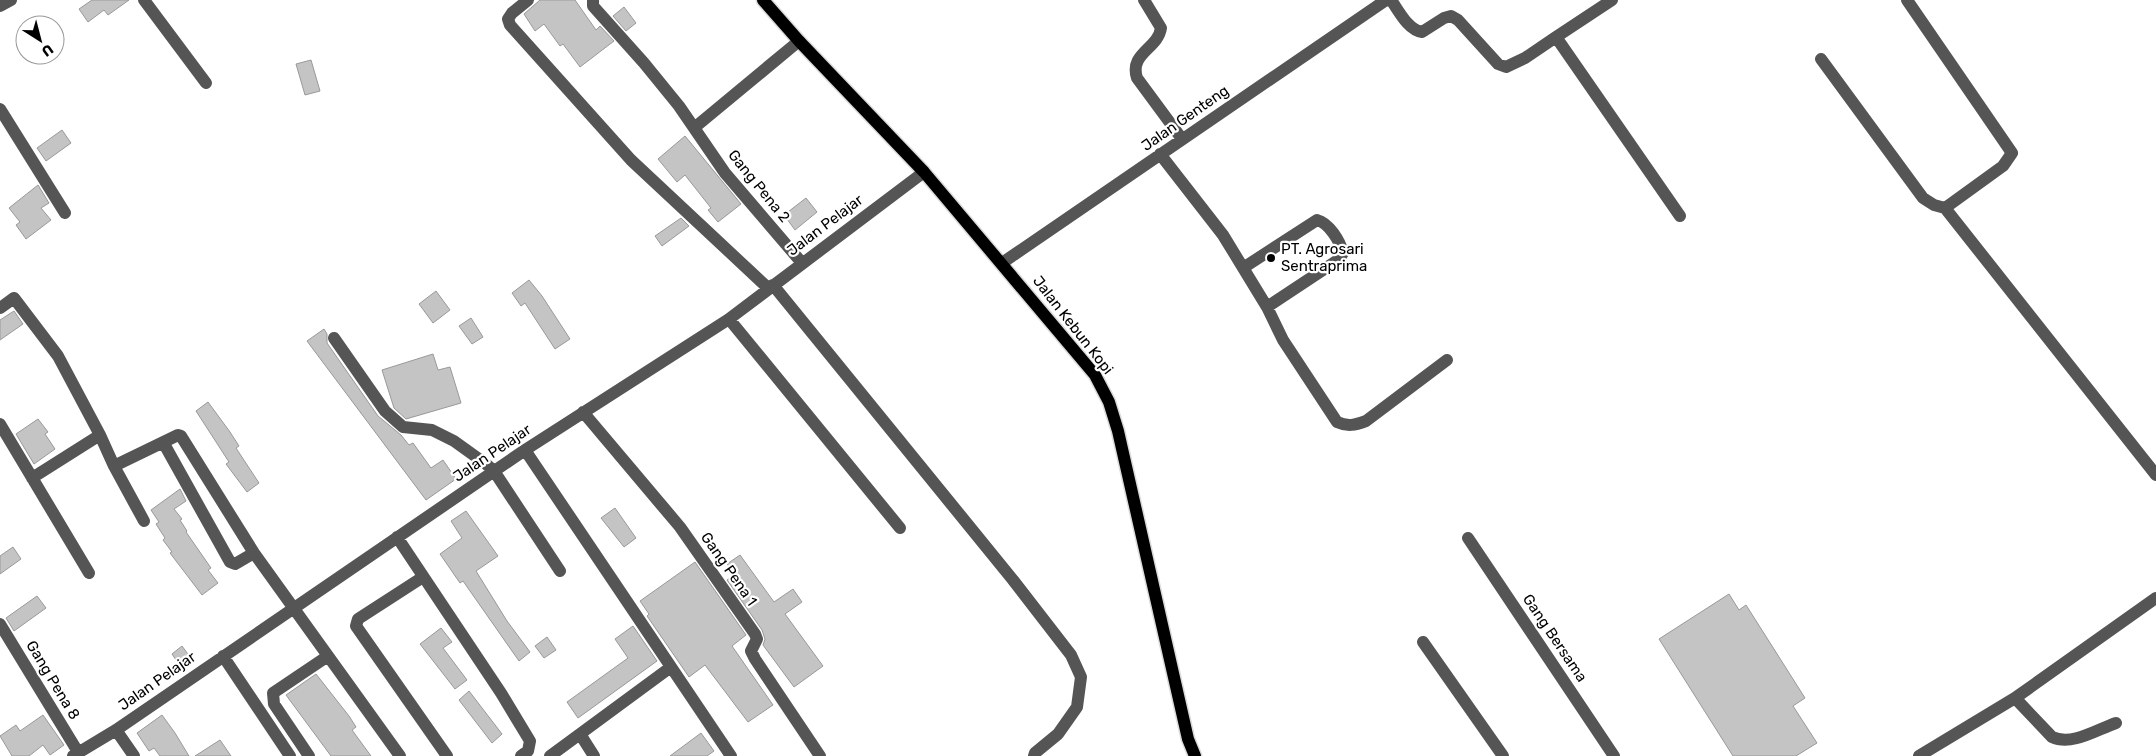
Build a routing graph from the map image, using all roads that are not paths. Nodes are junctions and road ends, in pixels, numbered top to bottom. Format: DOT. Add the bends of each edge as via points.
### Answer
graph roads {
  1 [pos="11,0"];
  2 [pos="144,0"];
  3 [pos="528,0"];
  4 [pos="593,0"];
  5 [pos="763,0"];
  6 [pos="1144,0"];
  7 [pos="1386,0"];
  8 [pos="1391,0"];
  9 [pos="1612,0"];
  10 [pos="1907,0"];
  11 [pos="0,6"];
  12 [pos="1556,38"];
  13 [pos="799,41"];
  14 [pos="1821,59"];
  15 [pos="206,83"];
  16 [pos="0,109"];
  17 [pos="694,128"];
  18 [pos="1182,139"];
  19 [pos="1160,154"];
  20 [pos="924,172"];
  21 [pos="1945,208"];
  22 [pos="65,212"];
  23 [pos="1680,216"];
  24 [pos="802,263"];
  25 [pos="1002,263"];
  26 [pos="1244,268"];
  27 [pos="770,287"];
  28 [pos="1267,306"];
  29 [pos="0,308"];
  30 [pos="729,318"];
  31 [pos="334,338"];
  32 [pos="1447,360"];
  33 [pos="583,412"];
  34 [pos="0,424"];
  35 [pos="100,435"];
  36 [pos="163,442"];
  37 [pos="524,450"];
  38 [pos="114,466"];
  39 [pos="494,471"];
  40 [pos="2156,475"];
  41 [pos="32,478"];
  42 [pos="144,521"];
  43 [pos="900,528"];
  44 [pos="397,537"];
  45 [pos="1468,538"];
  46 [pos="254,553"];
  47 [pos="560,571"];
  48 [pos="89,573"];
  49 [pos="423,577"];
  50 [pos="2156,598"];
  51 [pos="294,606"];
  52 [pos="0,624"];
  53 [pos="1423,642"];
  54 [pos="223,656"];
  55 [pos="328,656"];
  56 [pos="670,667"];
  57 [pos="2015,698"];
  58 [pos="2116,723"];
  59 [pos="116,730"];
  60 [pos="580,734"];
  61 [pos="76,754"];
  62 [pos="134,756"];
  63 [pos="290,756"];
  64 [pos="309,756"];
  65 [pos="400,756"];
  66 [pos="446,756"];
  67 [pos="521,756"];
  68 [pos="550,756"];
  69 [pos="594,756"];
  70 [pos="731,756"];
  71 [pos="820,756"];
  72 [pos="1034,756"];
  73 [pos="1195,756"];
  74 [pos="1503,756"];
  75 [pos="1614,756"];
  76 [pos="1919,756"];
  1 -- 11 [label="street"];
  2 -- 15 [label="street"];
  3 -- 27 [label="street" via="512,13 508,19 510,25 632,160"];
  4 -- 17 [label="street, Gang Pena 2" via="593,6 644,63"];
  5 -- 13 [label="main road, Jalan Kebun Kopi"];
  6 -- 18 [label="street" via="1161,28 1158,38 1138,57 1136,72"];
  7 -- 18 [label="street, Jalan Genteng"];
  8 -- 12 [label="street" via="1417,31 1422,32 1451,16 1458,20 1498,64 1506,67"];
  9 -- 12 [label="street"];
  10 -- 21 [label="street" via="2012,153 2003,166"];
  12 -- 23 [label="street"];
  13 -- 17 [label="street"];
  13 -- 20 [label="main road, Jalan Kebun Kopi"];
  14 -- 21 [label="street" via="1923,198"];
  16 -- 22 [label="street"];
  17 -- 24 [label="street, Gang Pena 2" via="726,173"];
  18 -- 19 [label="street, Jalan Genteng"];
  19 -- 25 [label="street, Jalan Genteng"];
  19 -- 26 [label="street" via="1223,235"];
  20 -- 24 [label="street, Jalan Pelajar"];
  20 -- 25 [label="main road, Jalan Kebun Kopi"];
  21 -- 40 [label="street"];
  24 -- 27 [label="street, Jalan Pelajar"];
  25 -- 73 [label="main road, Jalan Kebun Kopi" via="1094,375 1109,402 1188,739"];
  26 -- 28 [label="street"];
  26 -- 28 [label="street" via="1317,220 1323,221 1340,243 1343,253 1338,260"];
  27 -- 30 [label="street, Jalan Pelajar"];
  27 -- 72 [label="street" via="1013,580 1071,655 1081,677 1077,707 1058,734"];
  28 -- 32 [label="street" via="1283,340 1337,422 1344,425 1366,421"];
  29 -- 35 [label="street" via="14,298 58,356"];
  30 -- 33 [label="street, Jalan Pelajar"];
  30 -- 43 [label="street"];
  31 -- 39 [label="street" via="394,420 403,427 432,430 447,437"];
  33 -- 37 [label="street, Jalan Pelajar"];
  33 -- 71 [label="street, Gang Pena 1" via="680,527 755,634 757,639 752,650 755,659"];
  34 -- 41 [label="street"];
  35 -- 38 [label="street"];
  35 -- 41 [label="street"];
  36 -- 38 [label="street"];
  36 -- 46 [label="street" via="181,436"];
  36 -- 46 [label="street" via="230,562 235,564"];
  37 -- 39 [label="street, Jalan Pelajar"];
  37 -- 56 [label="street"];
  38 -- 42 [label="street"];
  39 -- 44 [label="street, Jalan Pelajar"];
  39 -- 47 [label="street"];
  41 -- 48 [label="street"];
  44 -- 49 [label="street"];
  44 -- 51 [label="street, Jalan Pelajar"];
  45 -- 75 [label="street, Gang Bersama"];
  46 -- 51 [label="street"];
  49 -- 66 [label="street" via="358,619 356,626"];
  49 -- 67 [label="street" via="530,741 528,751"];
  50 -- 57 [label="street"];
  51 -- 54 [label="street, Jalan Pelajar"];
  51 -- 55 [label="street"];
  52 -- 61 [label="street, Gang Pena 8"];
  53 -- 74 [label="street"];
  54 -- 59 [label="street, Jalan Pelajar"];
  54 -- 63 [label="street"];
  55 -- 64 [label="street" via="273,693 274,704"];
  55 -- 65 [label="street"];
  56 -- 60 [label="street"];
  56 -- 70 [label="street"];
  57 -- 58 [label="street" via="2052,737 2059,740 2067,741"];
  57 -- 76 [label="street"];
  59 -- 61 [label="street, Jalan Pelajar"];
  59 -- 62 [label="street"];
  60 -- 68 [label="street"];
  60 -- 69 [label="street"];
}
